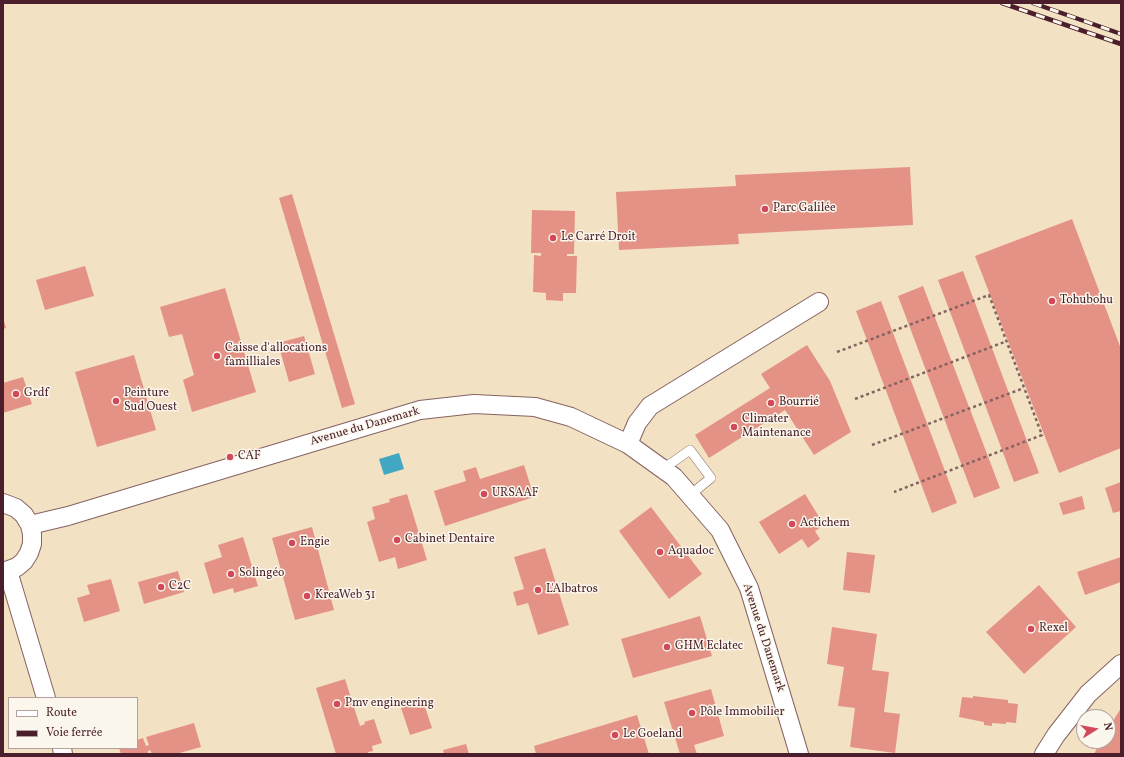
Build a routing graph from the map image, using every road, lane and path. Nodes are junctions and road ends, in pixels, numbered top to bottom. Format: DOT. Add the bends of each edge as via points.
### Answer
graph roads {
  1 [pos="819,302"];
  2 [pos="1007,341"];
  3 [pos="837,352"];
  4 [pos="1024,388"];
  5 [pos="855,400"];
  6 [pos="628,444"];
  7 [pos="872,445"];
  8 [pos="663,469"];
  9 [pos="894,492"];
  10 [pos="690,495"];
  11 [pos="3,503"];
  12 [pos="30,525"];
  13 [pos="6,572"];
  14 [pos="1121,664"];
  15 [pos="46,697"];
  16 [pos="800,754"];
  17 [pos="1044,754"];
  1 -- 6 [label="street" via="650,406 637,423"];
  2 -- 3 [label="path" via="990,295"];
  2 -- 4 [label="path"];
  2 -- 5 [label="path"];
  4 -- 7 [label="path"];
  4 -- 9 [label="path" via="1042,435"];
  6 -- 8 [label="street, Avenue du Danemark"];
  6 -- 12 [label="street, Avenue du Danemark" via="571,417 535,407 474,404 420,410 68,516"];
  8 -- 10 [label="street, Avenue du Danemark"];
  8 -- 10 [label="lane" via="690,450 711,478"];
  10 -- 16 [label="street, Avenue du Danemark" via="720,530 749,588"];
  11 -- 12 [label="street" via="16,508"];
  12 -- 13 [label="street" via="32,544 29,553 24,561"];
  13 -- 15 [label="street"];
  14 -- 17 [label="street" via="1088,694"];
}
